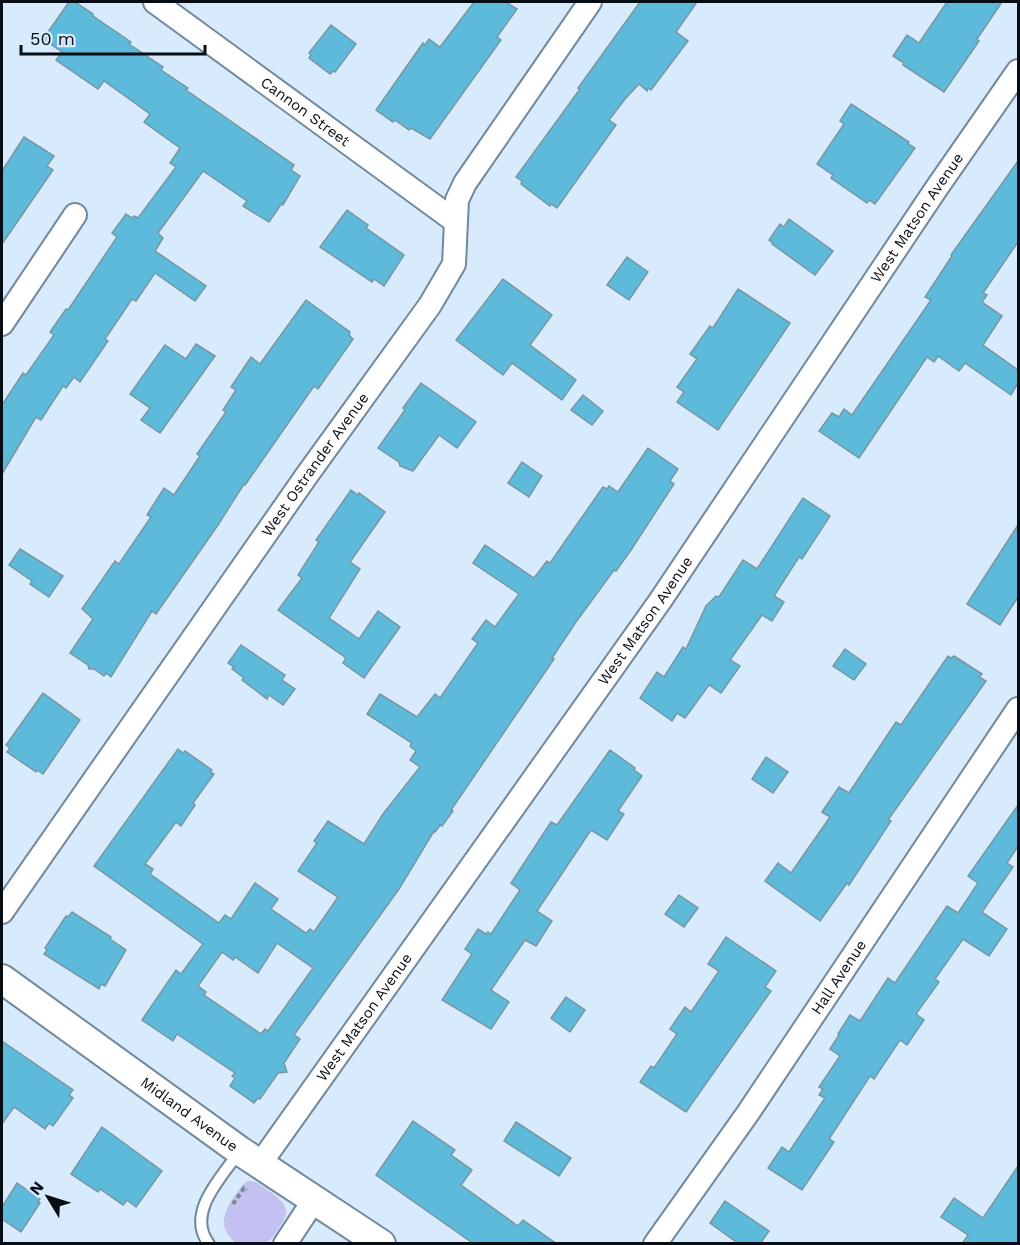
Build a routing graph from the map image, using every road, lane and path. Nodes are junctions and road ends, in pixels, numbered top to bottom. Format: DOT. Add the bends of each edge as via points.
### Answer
graph roads {
  1 [pos="155,2"];
  2 [pos="590,2"];
  3 [pos="1018,71"];
  4 [pos="75,215"];
  5 [pos="455,220"];
  6 [pos="2,324"];
  7 [pos="1018,709"];
  8 [pos="2,912"];
  9 [pos="2,979"];
  10 [pos="250,1158"];
  11 [pos="253,1194"];
  12 [pos="314,1200"];
  13 [pos="233,1204"];
  14 [pos="209,1244"];
  15 [pos="285,1244"];
  16 [pos="381,1244"];
  17 [pos="655,1244"];
  1 -- 5 [label="street, Cannon Street"];
  2 -- 5 [label="street, West Ostrander Avenue" via="465,183 457,200"];
  3 -- 10 [label="street, West Matson Avenue" via="660,601"];
  4 -- 6 [label="street"];
  5 -- 8 [label="street, West Ostrander Avenue" via="454,264 430,305"];
  7 -- 17 [label="street, Hall Avenue" via="748,1113"];
  9 -- 10 [label="street, Midland Avenue"];
  10 -- 12 [label="street, Midland Avenue"];
  10 -- 14 [label="lane" via="205,1201 200,1219"];
  11 -- 13 [label="path" via="244,1188"];
  12 -- 15 [label="street"];
  12 -- 16 [label="street, Midland Avenue"];
}
